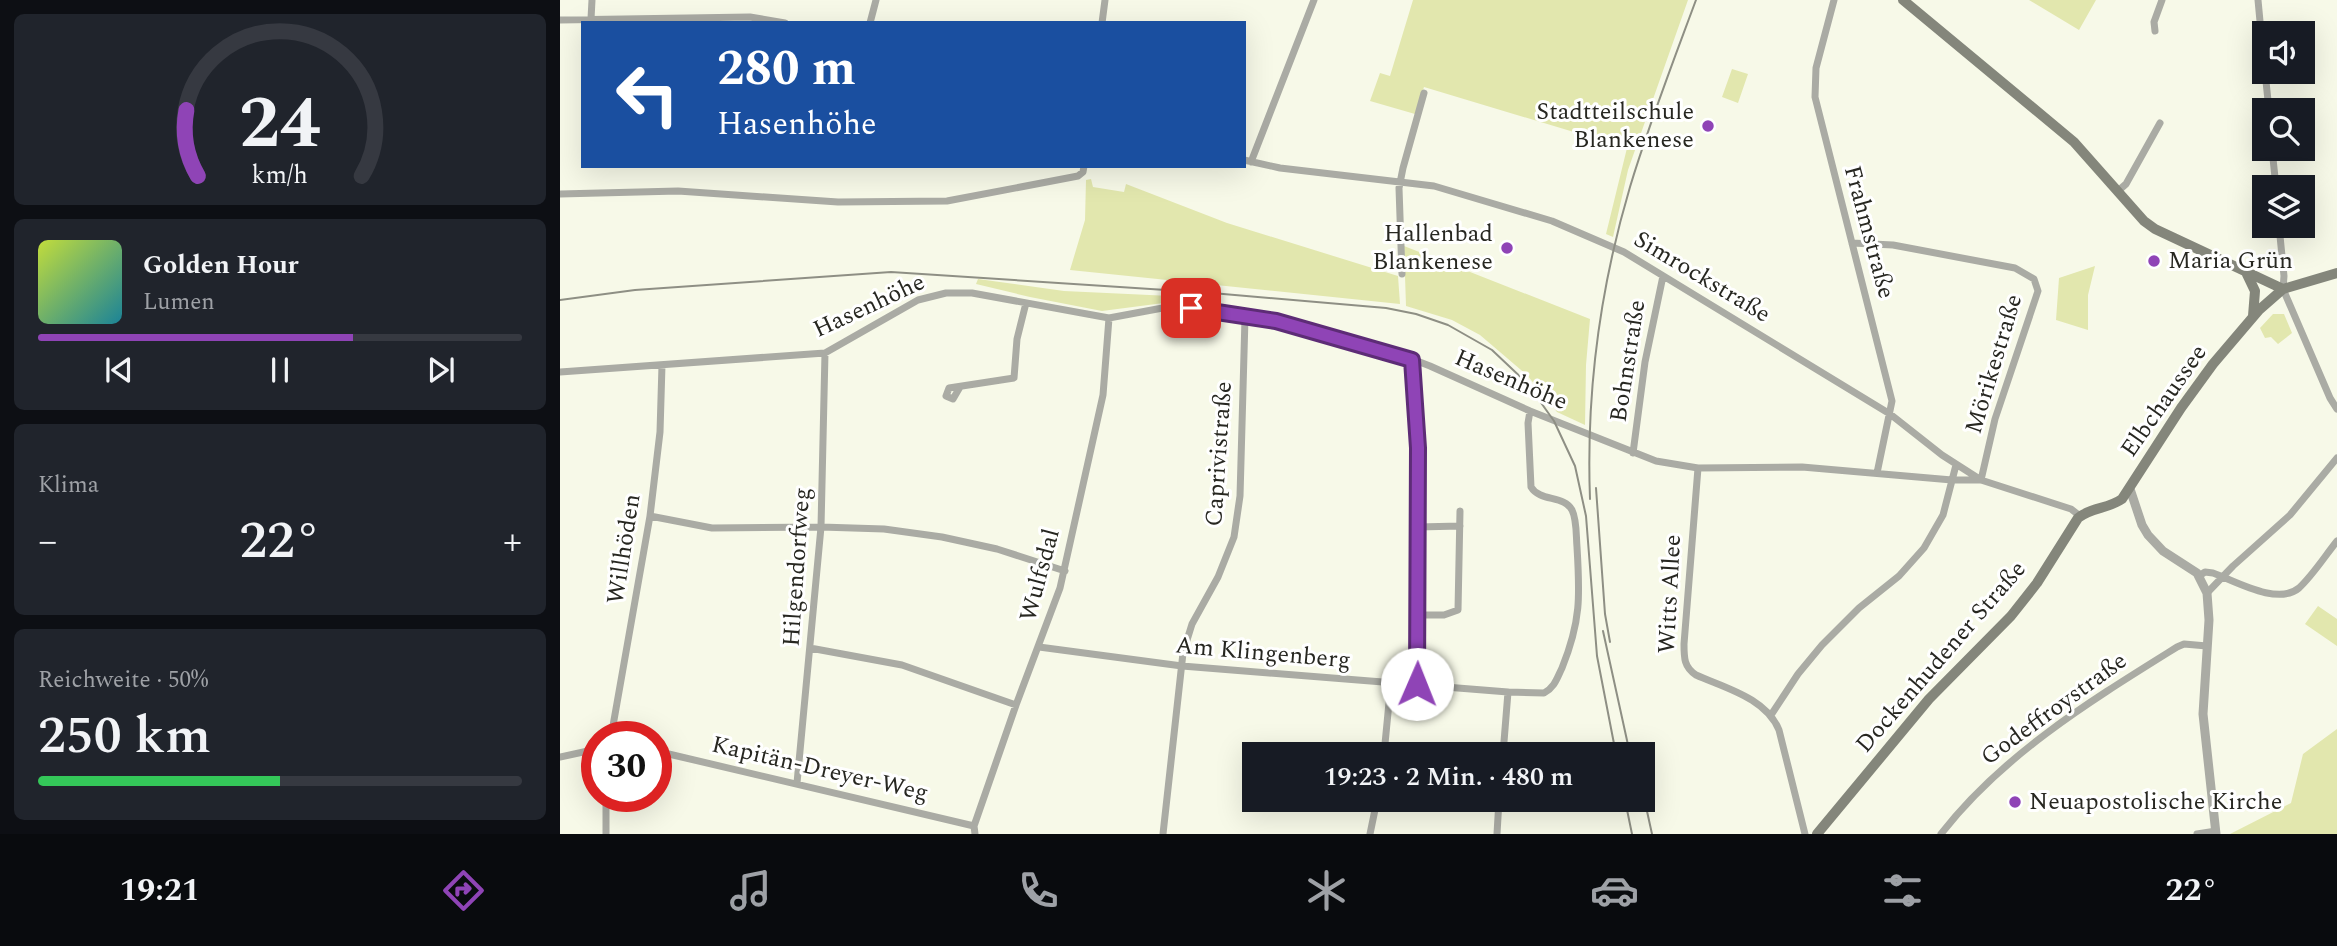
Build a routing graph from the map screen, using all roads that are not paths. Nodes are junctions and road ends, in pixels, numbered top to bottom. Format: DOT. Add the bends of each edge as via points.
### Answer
graph roads {
  1 [pos="592,0"];
  2 [pos="876,0"];
  3 [pos="1105,0"];
  4 [pos="1314,0"];
  5 [pos="1834,0"];
  6 [pos="1903,0"];
  7 [pos="2162,0"];
  8 [pos="2259,0"];
  9 [pos="591,19"];
  10 [pos="560,20"];
  11 [pos="773,21"];
  12 [pos="871,21"];
  13 [pos="1102,21"];
  14 [pos="2261,21"];
  15 [pos="2155,31"];
  16 [pos="1424,93"];
  17 [pos="2160,123"];
  18 [pos="1248,161"];
  19 [pos="1084,168"];
  20 [pos="1400,181"];
  21 [pos="2118,191"];
  22 [pos="560,194"];
  23 [pos="2280,238"];
  24 [pos="1852,243"];
  25 [pos="2245,270"];
  26 [pos="2337,272"];
  27 [pos="1402,274"];
  28 [pos="1663,276"];
  29 [pos="2283,289"];
  30 [pos="1026,303"];
  31 [pos="2253,316"];
  32 [pos="1109,318"];
  33 [pos="1245,318"];
  34 [pos="825,353"];
  35 [pos="1412,360"];
  36 [pos="662,365"];
  37 [pos="560,372"];
  38 [pos="960,387"];
  39 [pos="2337,409"];
  40 [pos="1530,411"];
  41 [pos="1890,414"];
  42 [pos="1633,453"];
  43 [pos="2337,458"];
  44 [pos="1956,465"];
  45 [pos="1698,468"];
  46 [pos="1877,473"];
  47 [pos="1981,480"];
  48 [pos="1952,481"];
  49 [pos="2130,489"];
  50 [pos="1460,511"];
  51 [pos="650,516"];
  52 [pos="2080,516"];
  53 [pos="1460,526"];
  54 [pos="821,527"];
  55 [pos="1418,527"];
  56 [pos="2337,541"];
  57 [pos="1065,571"];
  58 [pos="2199,576"];
  59 [pos="2223,576"];
  60 [pos="2207,593"];
  61 [pos="1417,615"];
  62 [pos="1039,646"];
  63 [pos="2207,646"];
  64 [pos="810,648"];
  65 [pos="1182,666"];
  66 [pos="1391,682"];
  67 [pos="1417,684"];
  68 [pos="1508,692"];
  69 [pos="1016,705"];
  70 [pos="1771,715"];
  71 [pos="614,721"];
  72 [pos="1385,742"];
  73 [pos="1504,742"];
  74 [pos="581,753"];
  75 [pos="672,755"];
  76 [pos="560,757"];
  77 [pos="797,783"];
  78 [pos="606,812"];
  79 [pos="1375,812"];
  80 [pos="1498,812"];
  81 [pos="974,830"];
  82 [pos="2216,832"];
  83 [pos="606,834"];
  84 [pos="1163,834"];
  85 [pos="1370,834"];
  86 [pos="1497,834"];
  87 [pos="1805,834"];
  88 [pos="1817,834"];
  89 [pos="1941,834"];
  90 [pos="2197,834"];
  1 -- 9 [label="street"];
  2 -- 12 [label="street"];
  3 -- 13 [label="street"];
  4 -- 18 [label="street"];
  5 -- 24 [label="street, Frahmstraße" via="1817,65 1815,97"];
  6 -- 21 [label="main road" via="2074,142"];
  7 -- 15 [label="street"];
  8 -- 14 [label="street"];
  9 -- 10 [label="street"];
  9 -- 11 [label="street" via="750,17"];
  16 -- 20 [label="street"];
  17 -- 21 [label="street"];
  18 -- 20 [label="street, Simrockstraße"];
  19 -- 22 [label="street" via="1078,176 947,201 827,202 678,191"];
  20 -- 27 [label="street"];
  20 -- 28 [label="street, Simrockstraße" via="1458,192 1557,223 1624,252"];
  21 -- 25 [label="main road" via="2155,229"];
  23 -- 29 [label="street"];
  24 -- 41 [label="street, Frahmstraße" via="1892,401"];
  24 -- 47 [label="street, Mörikestraße" via="1893,245 1984,261 2015,268 2034,279 2038,291 1995,419"];
  25 -- 29 [label="main road"];
  25 -- 31 [label="main road" via="2255,291"];
  26 -- 29 [label="main road, Elbchaussee"];
  28 -- 41 [label="street, Simrockstraße"];
  28 -- 42 [label="street, Bohnstraße"];
  29 -- 31 [label="main road, Elbchaussee"];
  29 -- 39 [label="street"];
  30 -- 32 [label="street, Hasenhöhe"];
  30 -- 34 [label="street, Hasenhöhe" via="959,292 933,296"];
  30 -- 38 [label="street" via="1014,378"];
  31 -- 49 [label="main road, Elbchaussee" via="2181,408"];
  32 -- 33 [label="street, Hasenhöhe" via="1168,307"];
  32 -- 57 [label="street, Wulfsdal" via="1102,395"];
  33 -- 35 [label="street, Hasenhöhe" via="1276,321"];
  33 -- 65 [label="street, Caprivistraße" via="1240,496 1234,537 1192,624"];
  34 -- 36 [label="street, Hasenhöhe"];
  34 -- 54 [label="street, Hilgendorfweg"];
  35 -- 40 [label="street, Hasenhöhe"];
  35 -- 55 [label="street"];
  36 -- 37 [label="street, Hasenhöhe"];
  36 -- 51 [label="street, Willhöden"];
  40 -- 42 [label="street, Hasenhöhe"];
  40 -- 68 [label="street, Am Klingenberg" via="1531,488 1572,510 1580,604 1573,642 1551,689 1540,694"];
  41 -- 44 [label="street, Simrockstraße"];
  41 -- 46 [label="street, Frahmstraße"];
  42 -- 45 [label="street, Hasenhöhe"];
  43 -- 59 [label="street" via="2290,515"];
  44 -- 47 [label="street, Simrockstraße"];
  44 -- 48 [label="street"];
  45 -- 46 [label="street, Hasenhöhe" via="1802,467"];
  45 -- 70 [label="street, Witts Allee" via="1685,663 1696,675 1753,701"];
  46 -- 48 [label="street, Hasenhöhe"];
  47 -- 48 [label="street, Hasenhöhe"];
  47 -- 52 [label="street, Hasenhöhe" via="2071,509"];
  48 -- 70 [label="street" via="1943,515 1924,548 1822,645"];
  49 -- 52 [label="main road" via="2115,504"];
  49 -- 58 [label="street, Elbchaussee" via="2142,525 2153,541"];
  50 -- 53 [label="street"];
  51 -- 54 [label="street" via="712,528"];
  51 -- 71 [label="street, Willhöden"];
  52 -- 88 [label="main road, Dockenhudener Straße" via="2011,616 1929,699"];
  53 -- 55 [label="street"];
  53 -- 61 [label="street" via="1458,610"];
  54 -- 57 [label="street" via="942,537"];
  54 -- 64 [label="street, Hilgendorfweg"];
  55 -- 61 [label="street"];
  56 -- 59 [label="street" via="2298,589 2284,596"];
  57 -- 62 [label="street, Wulfsdal"];
  58 -- 59 [label="street" via="2210,572"];
  58 -- 60 [label="street, Elbchaussee"];
  59 -- 60 [label="street"];
  60 -- 63 [label="street, Elbchaussee"];
  61 -- 67 [label="street"];
  62 -- 65 [label="street, Am Klingenberg"];
  62 -- 69 [label="street, Wulfsdal"];
  63 -- 82 [label="street, Elbchaussee" via="2203,714"];
  63 -- 89 [label="street, Godeffroystraße" via="2177,647 2022,750 1988,780"];
  64 -- 69 [label="street" via="902,665"];
  64 -- 77 [label="street, Hilgendorfweg"];
  65 -- 66 [label="street, Am Klingenberg"];
  65 -- 84 [label="street, Caprivistraße"];
  66 -- 67 [label="street, Am Klingenberg"];
  66 -- 72 [label="street"];
  67 -- 68 [label="street, Am Klingenberg"];
  68 -- 73 [label="street"];
  69 -- 81 [label="street, Wulfsdal"];
  70 -- 87 [label="street" via="1779,730"];
  74 -- 76 [label="street"];
  75 -- 77 [label="street, Kapitän-Dreyer-Weg"];
  77 -- 81 [label="street, Kapitän-Dreyer-Weg"];
  78 -- 83 [label="street"];
  79 -- 85 [label="street"];
  80 -- 86 [label="street"];
  82 -- 90 [label="street"];
}
